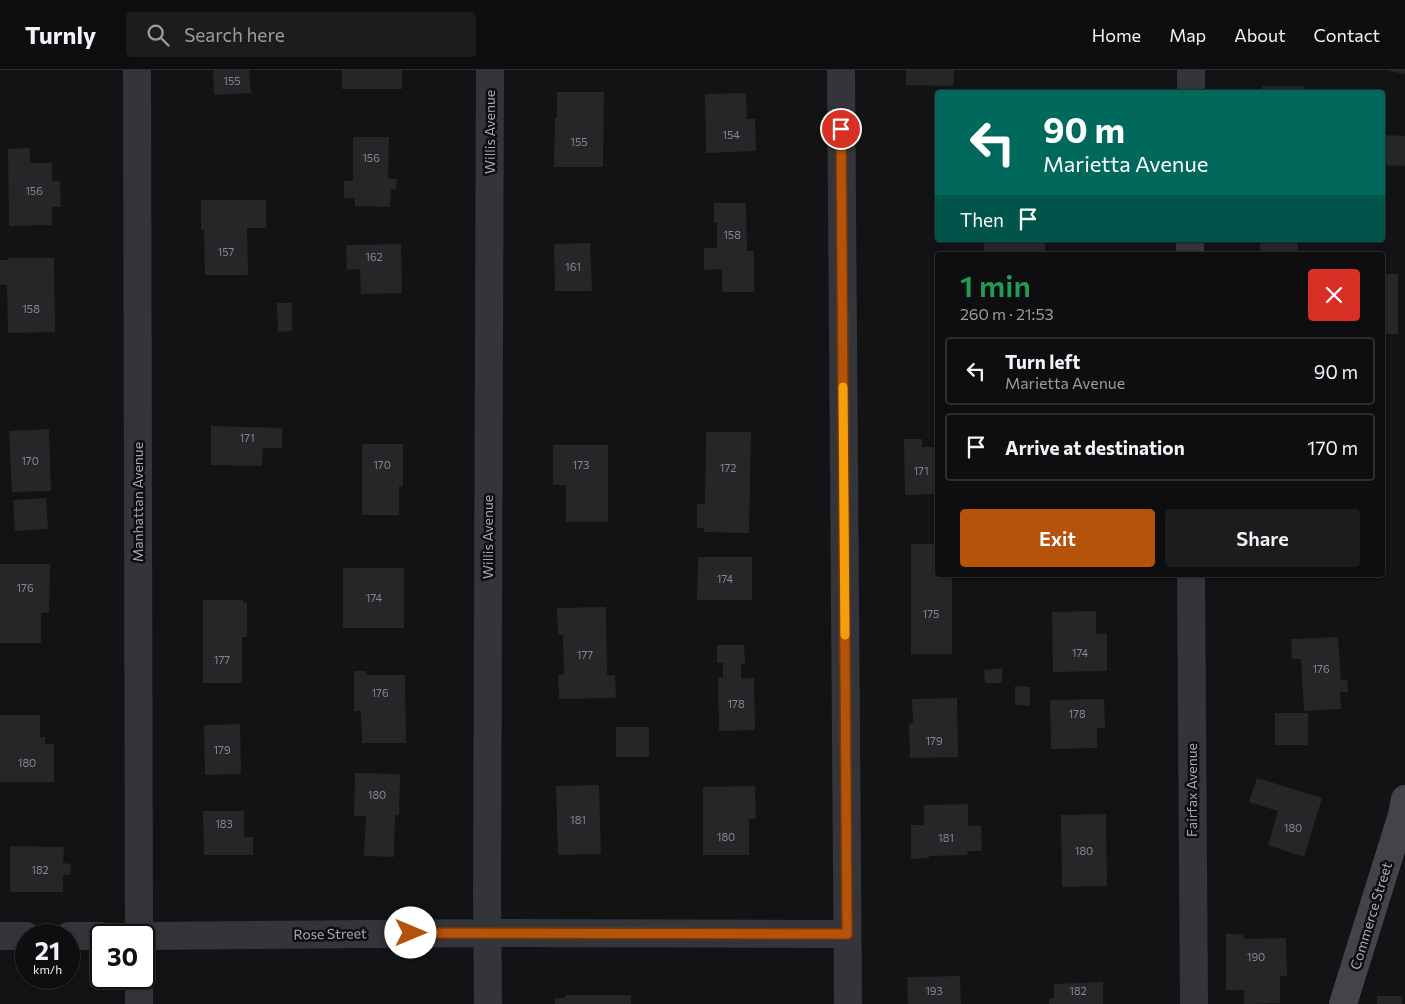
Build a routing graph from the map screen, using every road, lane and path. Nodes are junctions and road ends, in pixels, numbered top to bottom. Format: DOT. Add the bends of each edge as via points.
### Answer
graph roads {
  1 [pos="138,70"];
  2 [pos="490,70"];
  3 [pos="841,70"];
  4 [pos="1191,70"];
  5 [pos="1191,90"];
  6 [pos="1191,577"];
  7 [pos="1405,799"];
  8 [pos="139,924"];
  9 [pos="487,933"];
  10 [pos="847,934"];
  11 [pos="0,936"];
  12 [pos="15,936"];
  13 [pos="155,936"];
  14 [pos="139,989"];
  15 [pos="138,1004"];
  16 [pos="488,1004"];
  17 [pos="848,1004"];
  18 [pos="1194,1004"];
  19 [pos="1343,1004"];
  1 -- 8 [label="street, Manhattan Avenue"];
  2 -- 9 [label="street, Willis Avenue"];
  3 -- 10 [label="street"];
  4 -- 5 [label="street"];
  6 -- 18 [label="street, Fairfax Avenue"];
  7 -- 19 [label="street, Commerce Street"];
  9 -- 10 [label="street, Rose Street"];
  9 -- 13 [label="street, Rose Street"];
  9 -- 16 [label="street, Willis Avenue"];
  10 -- 17 [label="street"];
  11 -- 12 [label="street"];
  14 -- 15 [label="street"];
}
